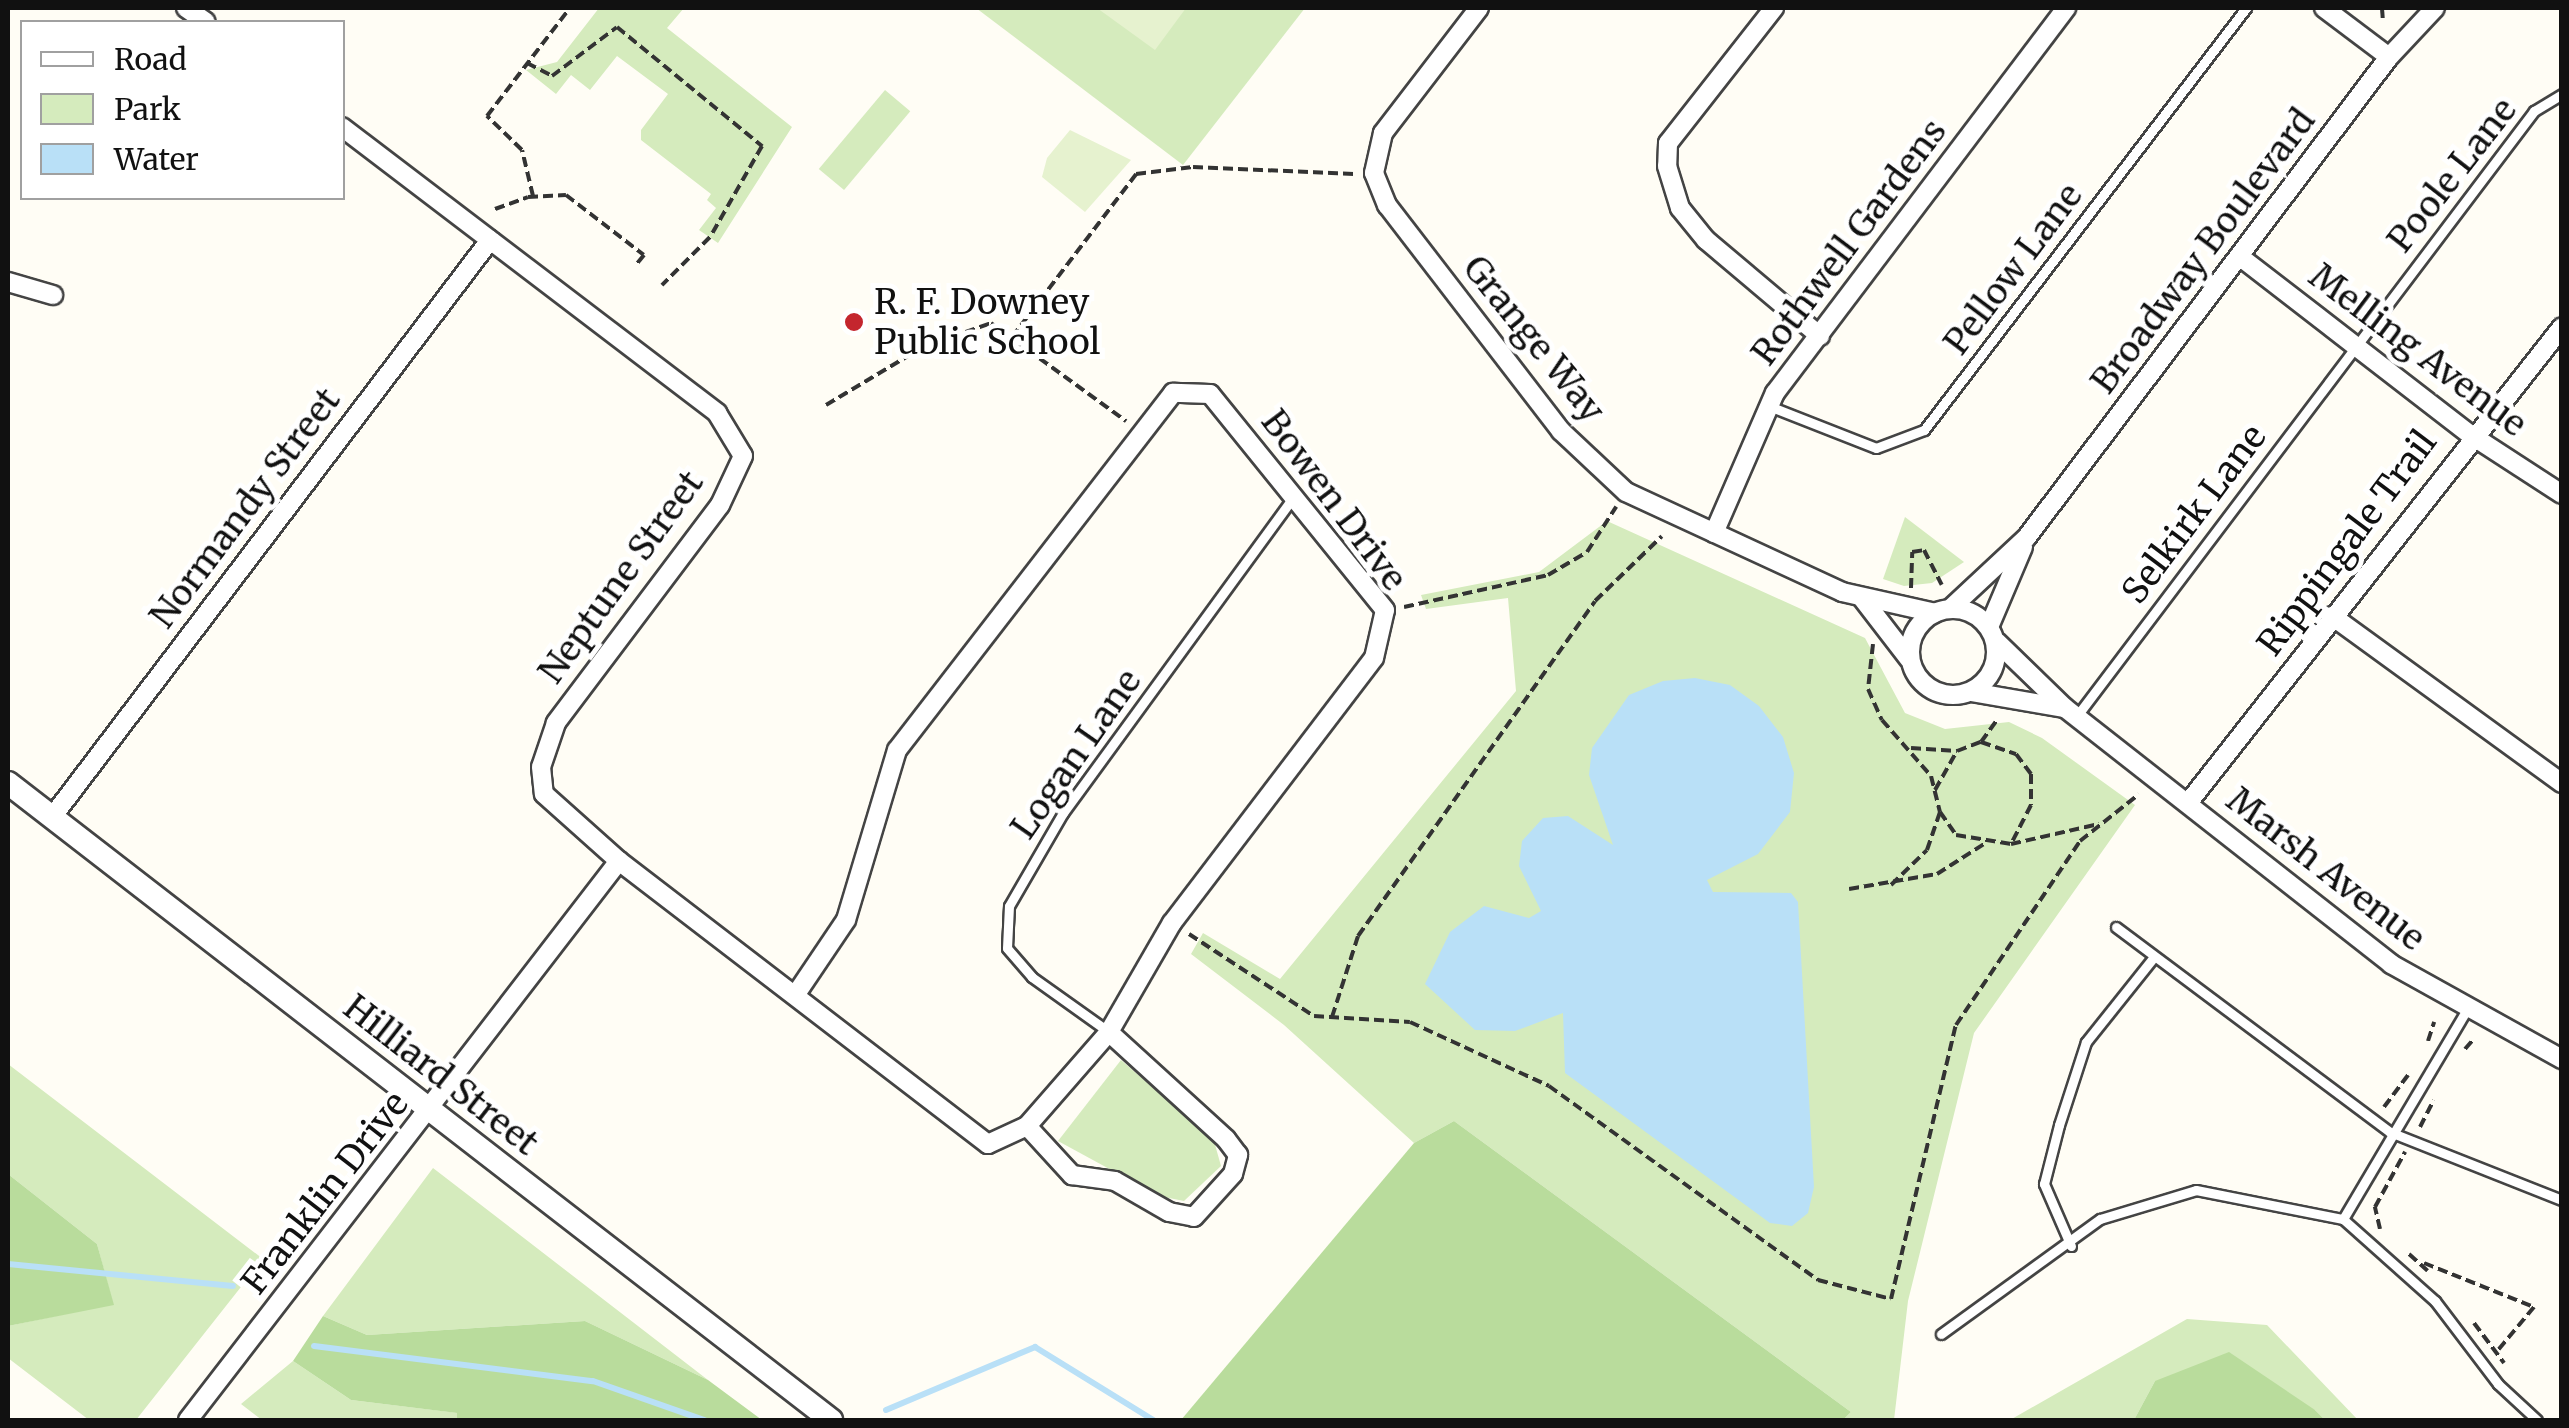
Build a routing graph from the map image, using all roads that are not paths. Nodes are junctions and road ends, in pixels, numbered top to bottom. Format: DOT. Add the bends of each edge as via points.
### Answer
graph roads {
  1 [pos="1478,8"];
  2 [pos="1774,8"];
  3 [pos="2066,8"];
  4 [pos="2246,8"];
  5 [pos="2324,8"];
  6 [pos="2434,8"];
  7 [pos="2390,57"];
  8 [pos="2562,94"];
  9 [pos="345,129"];
  10 [pos="490,240"];
  11 [pos="2238,256"];
  12 [pos="8,282"];
  13 [pos="53,295"];
  14 [pos="2562,326"];
  15 [pos="1820,336"];
  16 [pos="2356,345"];
  17 [pos="1769,406"];
  18 [pos="2471,435"];
  19 [pos="1296,494"];
  20 [pos="2562,494"];
  21 [pos="1714,533"];
  22 [pos="2027,537"];
  23 [pos="1858,594"];
  24 [pos="1943,610"];
  25 [pos="2332,616"];
  26 [pos="1993,634"];
  27 [pos="1908,659"];
  28 [pos="1972,692"];
  29 [pos="2070,712"];
  30 [pos="8,783"];
  31 [pos="2562,783"];
  32 [pos="2188,804"];
  33 [pos="53,816"];
  34 [pos="619,861"];
  35 [pos="2116,927"];
  36 [pos="2152,958"];
  37 [pos="796,994"];
  38 [pos="2466,1011"];
  39 [pos="1108,1032"];
  40 [pos="2562,1059"];
  41 [pos="430,1112"];
  42 [pos="1027,1126"];
  43 [pos="2390,1132"];
  44 [pos="2562,1200"];
  45 [pos="2344,1218"];
  46 [pos="2070,1246"];
  47 [pos="1941,1334"];
  48 [pos="188,1420"];
  49 [pos="831,1420"];
  50 [pos="2537,1420"];
  1 -- 21 [label="street, Grange Way" via="1382,132 1374,174 1386,204 1561,430 1626,492"];
  2 -- 15 [label="street" via="1668,144 1667,166 1680,208 1706,240"];
  3 -- 15 [label="street, Rothwell Gardens"];
  4 -- 17 [label="lane, Pellow Lane" via="1924,430 1876,448"];
  5 -- 7 [label="street"];
  6 -- 7 [label="street, Broadway Boulevard"];
  7 -- 11 [label="street, Broadway Boulevard"];
  8 -- 16 [label="lane, Poole Lane" via="2534,111"];
  9 -- 10 [label="street, Neptune Street"];
  10 -- 33 [label="street, Normandy Street"];
  10 -- 34 [label="street, Neptune Street" via="717,413 743,456 720,504 556,723 541,767 544,794"];
  11 -- 16 [label="street, Melling Avenue"];
  11 -- 22 [label="street, Broadway Boulevard"];
  12 -- 13 [label="street"];
  14 -- 18 [label="street, Rippingale Trail"];
  15 -- 17 [label="street, Rothwell Gardens"];
  16 -- 18 [label="street, Melling Avenue"];
  16 -- 29 [label="lane, Selkirk Lane"];
  17 -- 21 [label="street, Rothwell Gardens"];
  18 -- 20 [label="street, Melling Avenue"];
  18 -- 25 [label="street, Rippingale Trail"];
  19 -- 37 [label="street, Bowen Drive" via="1210,394 1173,393 897,750 846,920"];
  19 -- 39 [label="street, Bowen Drive" via="1385,610 1374,658 1172,923"];
  19 -- 39 [label="lane, Logan Lane" via="1063,813 1009,906 1007,948 1032,977"];
  21 -- 23 [label="street, Grange Way"];
  22 -- 24 [label="street, Broadway Boulevard"];
  22 -- 26 [label="street, Broadway Boulevard"];
  23 -- 24 [label="street, Grange Way"];
  23 -- 27 [label="street, Grange Way" via="1886,622"];
  24 -- 26 [label="street" via="1972,610"];
  24 -- 27 [label="street" via="1914,632"];
  25 -- 31 [label="street"];
  25 -- 32 [label="street, Rippingale Trail"];
  26 -- 28 [label="street" via="1991,673"];
  26 -- 29 [label="street, Marsh Avenue"];
  27 -- 28 [label="street" via="1920,684 1944,696"];
  28 -- 29 [label="street, Marsh Avenue"];
  29 -- 32 [label="street, Marsh Avenue"];
  30 -- 33 [label="street, Hilliard Street"];
  32 -- 38 [label="street, Marsh Avenue" via="2390,964"];
  33 -- 41 [label="street, Hilliard Street"];
  34 -- 37 [label="street"];
  34 -- 41 [label="street, Franklin Drive"];
  35 -- 36 [label="lane"];
  36 -- 43 [label="lane"];
  36 -- 46 [label="lane" via="2086,1042 2059,1125 2044,1184"];
  37 -- 42 [label="street" via="988,1144"];
  38 -- 40 [label="street, Marsh Avenue"];
  38 -- 43 [label="lane"];
  39 -- 42 [label="street, Bowen Drive"];
  39 -- 42 [label="street" via="1226,1140 1238,1155 1233,1174 1194,1217 1169,1212 1116,1181 1072,1175"];
  41 -- 48 [label="street, Franklin Drive"];
  41 -- 49 [label="street, Hilliard Street"];
  43 -- 44 [label="lane"];
  43 -- 45 [label="lane"];
  45 -- 46 [label="lane" via="2196,1190 2100,1219"];
  45 -- 50 [label="lane" via="2436,1301 2498,1384"];
  46 -- 47 [label="lane" via="2006,1282"];
}
